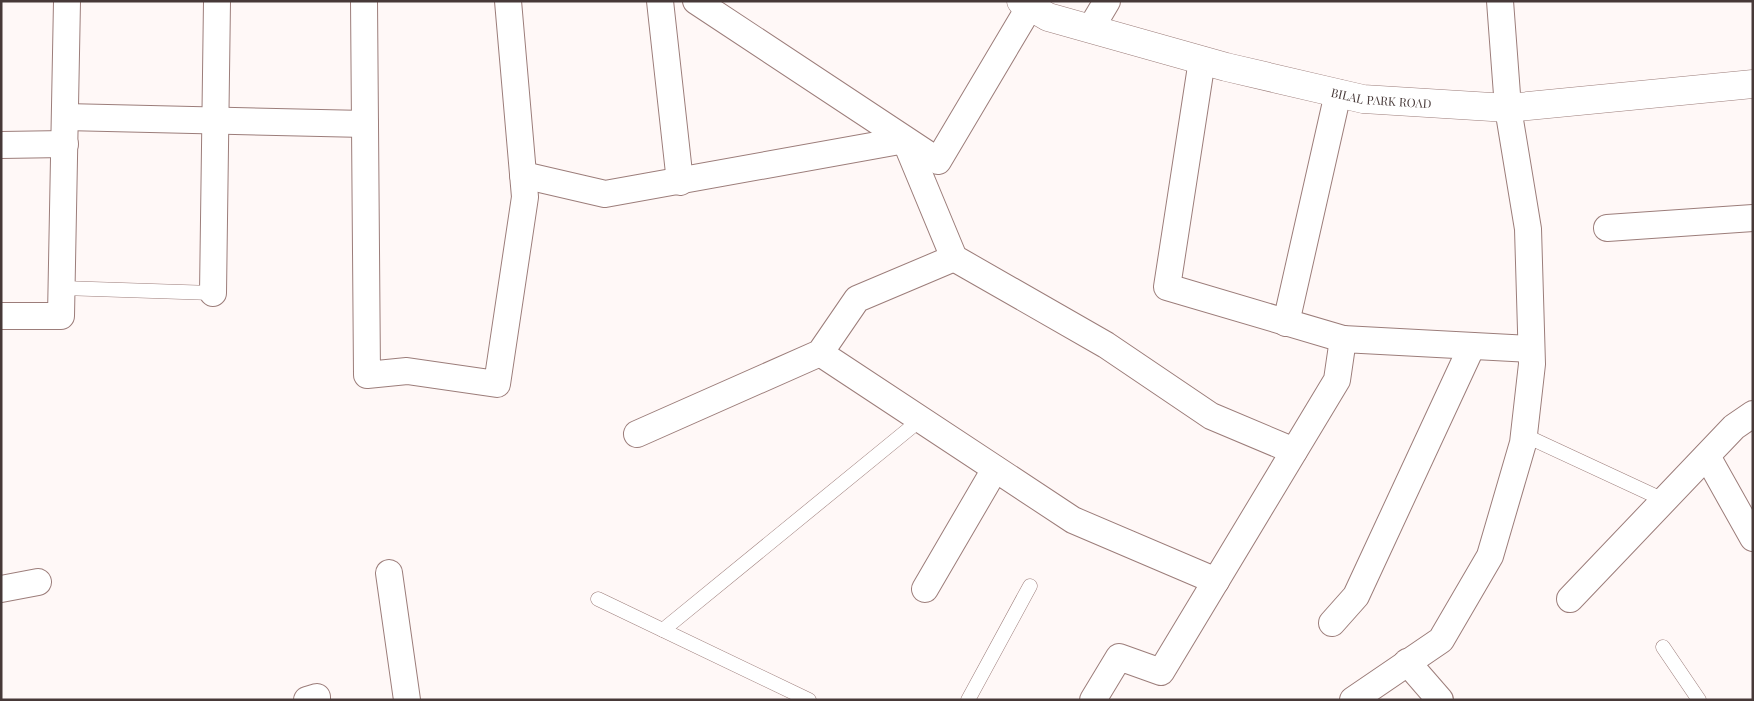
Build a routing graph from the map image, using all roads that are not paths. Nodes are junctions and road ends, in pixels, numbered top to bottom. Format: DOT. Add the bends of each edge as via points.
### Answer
graph roads {
  1 [pos="67,1"];
  2 [pos="217,1"];
  3 [pos="364,1"];
  4 [pos="508,1"];
  5 [pos="660,1"];
  6 [pos="696,1"];
  7 [pos="1107,1"];
  8 [pos="1500,1"];
  9 [pos="1026,4"];
  10 [pos="1091,28"];
  11 [pos="1202,60"];
  12 [pos="1753,84"];
  13 [pos="1338,93"];
  14 [pos="1508,108"];
  15 [pos="65,117"];
  16 [pos="216,121"];
  17 [pos="365,124"];
  18 [pos="905,140"];
  19 [pos="65,144"];
  20 [pos="1,145"];
  21 [pos="523,175"];
  22 [pos="680,182"];
  23 [pos="1753,218"];
  24 [pos="1607,228"];
  25 [pos="954,258"];
  26 [pos="62,288"];
  27 [pos="213,293"];
  28 [pos="1,316"];
  29 [pos="1286,323"];
  30 [pos="1343,339"];
  31 [pos="1472,346"];
  32 [pos="1531,350"];
  33 [pos="820,353"];
  34 [pos="1753,414"];
  35 [pos="920,420"];
  36 [pos="637,434"];
  37 [pos="1524,435"];
  38 [pos="1294,451"];
  39 [pos="1707,456"];
  40 [pos="995,469"];
  41 [pos="1664,500"];
  42 [pos="1753,538"];
  43 [pos="389,573"];
  44 [pos="1216,581"];
  45 [pos="38,582"];
  46 [pos="1030,586"];
  47 [pos="925,589"];
  48 [pos="1,590"];
  49 [pos="598,599"];
  50 [pos="1570,599"];
  51 [pos="1332,623"];
  52 [pos="663,630"];
  53 [pos="1663,646"];
  54 [pos="1407,662"];
  55 [pos="307,700"];
  56 [pos="317,700"];
  57 [pos="407,700"];
  58 [pos="809,700"];
  59 [pos="968,700"];
  60 [pos="1093,700"];
  61 [pos="1353,700"];
  62 [pos="1440,700"];
  63 [pos="1699,700"];
  1 -- 15 [label="street"];
  2 -- 16 [label="street"];
  3 -- 17 [label="street"];
  4 -- 21 [label="street"];
  5 -- 22 [label="street"];
  6 -- 18 [label="street"];
  7 -- 10 [label="street"];
  8 -- 14 [label="street"];
  9 -- 10 [label="street, BILAL PARK ROAD" via="1048,17"];
  9 -- 18 [label="street" via="938,161"];
  10 -- 11 [label="street, BILAL PARK ROAD"];
  11 -- 13 [label="street, BILAL PARK ROAD"];
  11 -- 29 [label="street" via="1167,287"];
  12 -- 14 [label="street, BILAL PARK ROAD"];
  13 -- 14 [label="street, BILAL PARK ROAD" via="1363,99"];
  13 -- 29 [label="street"];
  14 -- 32 [label="street" via="1528,229"];
  15 -- 16 [label="street"];
  15 -- 19 [label="street"];
  16 -- 17 [label="street"];
  16 -- 27 [label="street"];
  17 -- 21 [label="street" via="367,375 407,371 497,384 525,197"];
  18 -- 22 [label="street"];
  18 -- 25 [label="street"];
  19 -- 20 [label="street"];
  19 -- 26 [label="street"];
  21 -- 22 [label="street" via="605,194"];
  23 -- 24 [label="street"];
  25 -- 33 [label="street" via="857,298"];
  25 -- 38 [label="street" via="1106,345 1211,416"];
  26 -- 27 [label="lane"];
  26 -- 28 [label="street" via="61,316"];
  29 -- 30 [label="street"];
  30 -- 31 [label="street"];
  30 -- 38 [label="street" via="1337,380"];
  31 -- 32 [label="street"];
  31 -- 51 [label="street" via="1356,596"];
  32 -- 37 [label="street"];
  33 -- 35 [label="street"];
  33 -- 36 [label="street"];
  34 -- 39 [label="street" via="1734,427"];
  35 -- 40 [label="street"];
  35 -- 52 [label="lane"];
  37 -- 41 [label="lane"];
  37 -- 54 [label="street" via="1490,556 1441,640"];
  38 -- 44 [label="street"];
  39 -- 41 [label="street"];
  39 -- 42 [label="street"];
  40 -- 44 [label="street" via="1073,520"];
  40 -- 47 [label="street"];
  41 -- 50 [label="street"];
  43 -- 57 [label="street"];
  44 -- 60 [label="street" via="1161,672 1119,657"];
  45 -- 48 [label="street"];
  46 -- 59 [label="lane"];
  49 -- 52 [label="lane"];
  52 -- 58 [label="lane"];
  53 -- 63 [label="lane"];
  54 -- 61 [label="street"];
  54 -- 62 [label="street"];
  55 -- 56 [label="street"];
}
